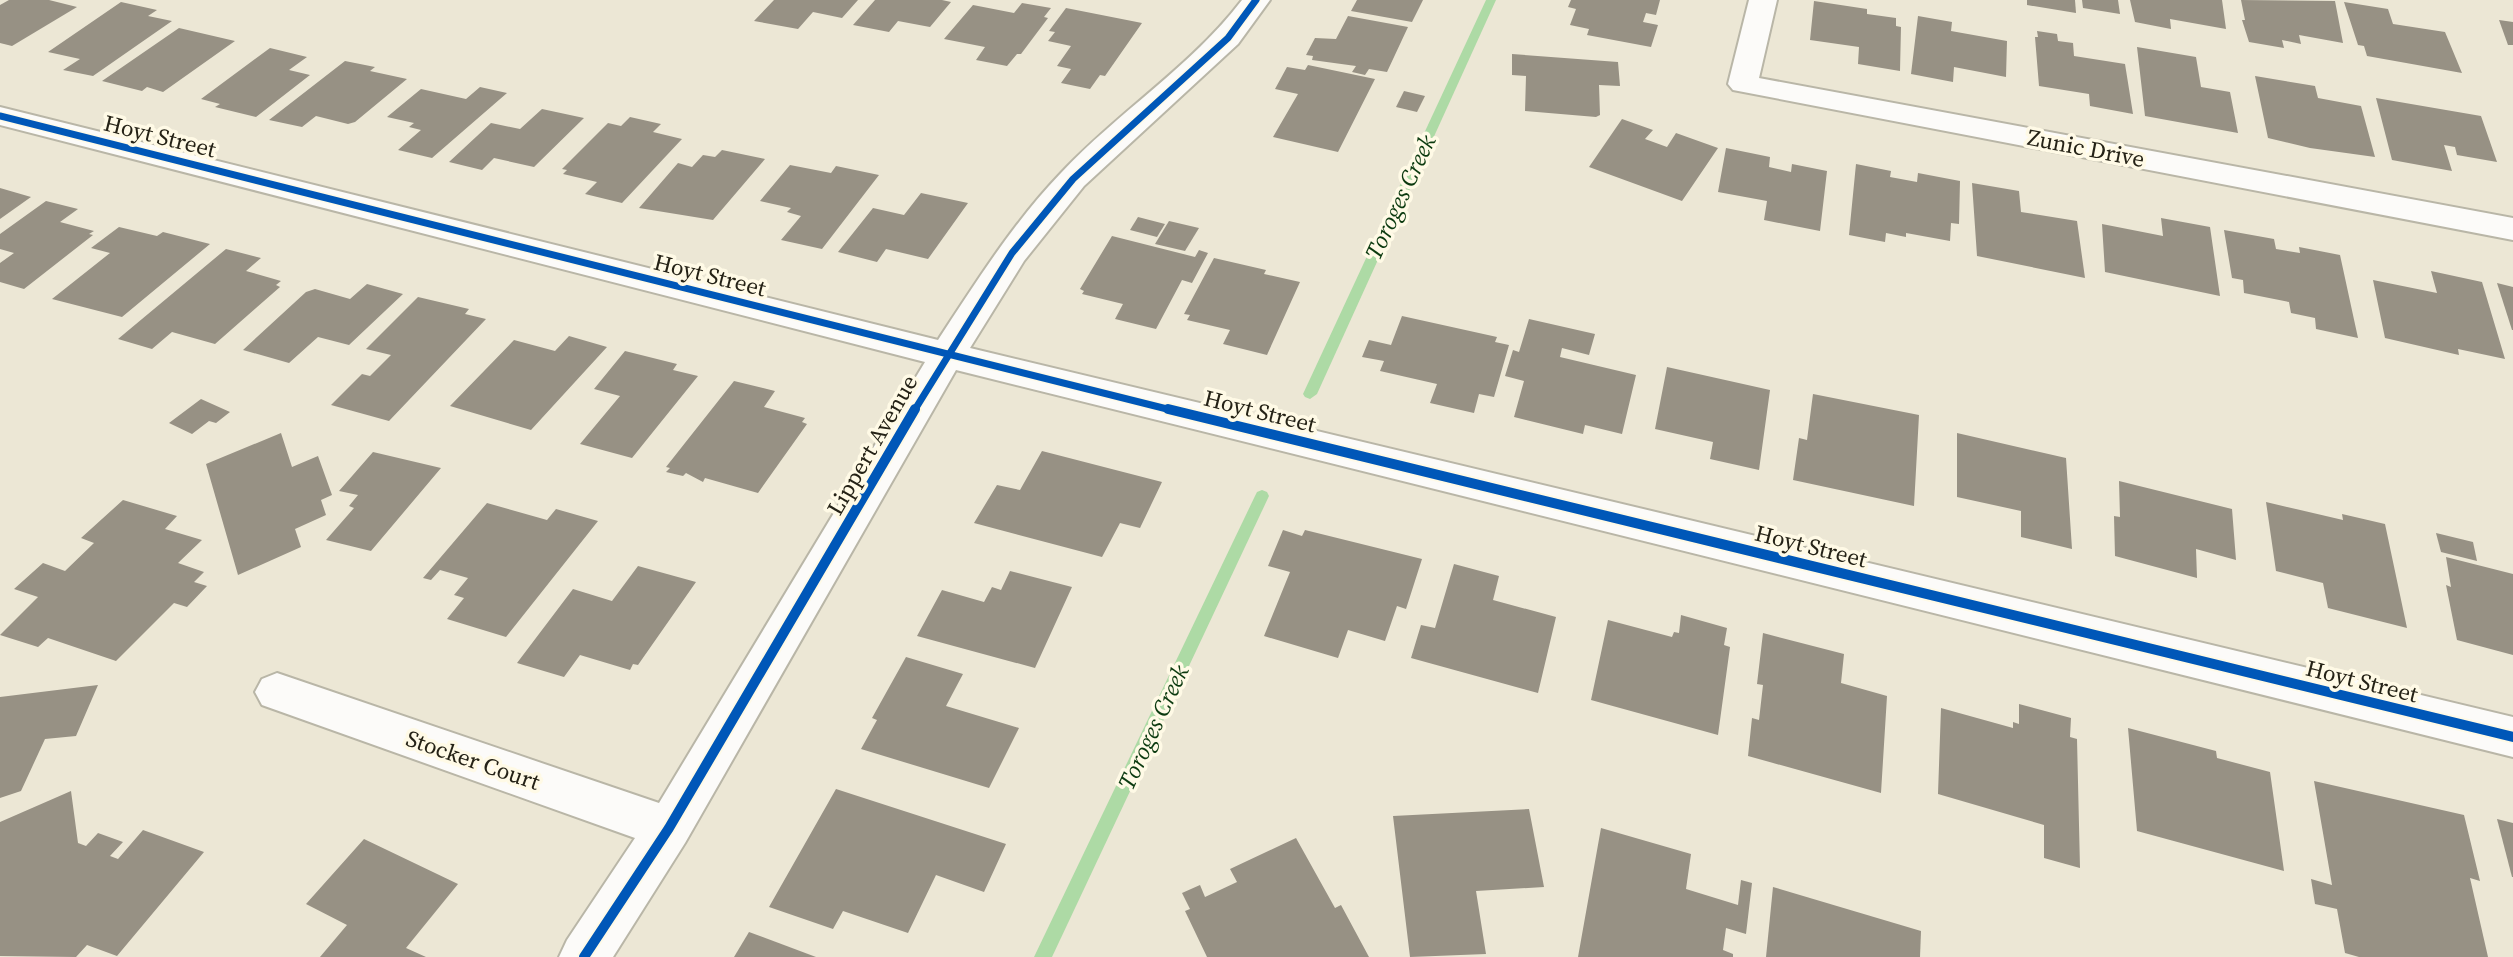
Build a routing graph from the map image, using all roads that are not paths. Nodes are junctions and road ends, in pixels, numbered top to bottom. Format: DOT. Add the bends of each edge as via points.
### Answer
graph roads {
  1 [pos="1256,0"];
  2 [pos="1763,0"];
  3 [pos="0,116"];
  4 [pos="2513,229"];
  5 [pos="947,355"];
  6 [pos="277,692"];
  7 [pos="2513,737"];
  8 [pos="669,828"];
  9 [pos="584,957"];
  1 -- 5 [label="street, Lippert Avenue" via="1228,38 1073,179 1013,253"];
  2 -- 4 [label="street, Zunic Drive" via="1743,83"];
  3 -- 5 [label="street, Hoyt Street"];
  5 -- 7 [label="street, Hoyt Street"];
  5 -- 8 [label="street, Lippert Avenue"];
  6 -- 8 [label="street, Stocker Court"];
  8 -- 9 [label="street, Lippert Avenue"];
}
